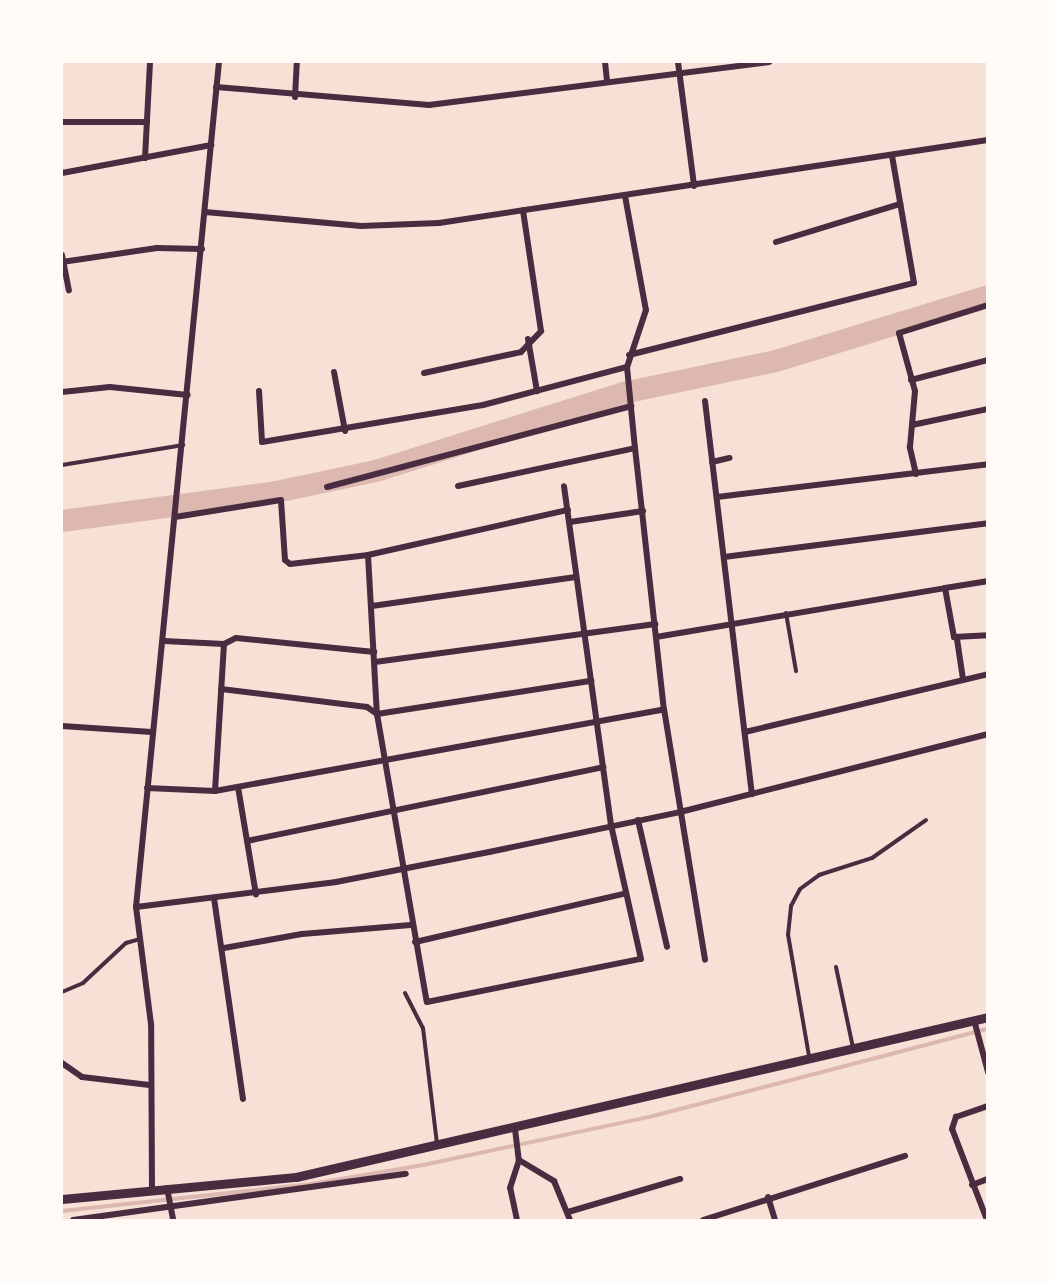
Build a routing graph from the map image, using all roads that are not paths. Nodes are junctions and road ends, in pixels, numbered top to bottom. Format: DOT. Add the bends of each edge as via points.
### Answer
graph roads {
  1 [pos="150,62"];
  2 [pos="219,62"];
  3 [pos="297,62"];
  4 [pos="604,62"];
  5 [pos="678,62"];
  6 [pos="769,62"];
  7 [pos="751,63"];
  8 [pos="679,75"];
  9 [pos="607,81"];
  10 [pos="216,87"];
  11 [pos="295,97"];
  12 [pos="62,122"];
  13 [pos="147,122"];
  14 [pos="987,140"];
  15 [pos="211,145"];
  16 [pos="891,156"];
  17 [pos="145,158"];
  18 [pos="62,173"];
  19 [pos="694,186"];
  20 [pos="624,196"];
  21 [pos="900,204"];
  22 [pos="522,210"];
  23 [pos="205,212"];
  24 [pos="776,242"];
  25 [pos="202,249"];
  26 [pos="62,259"];
  27 [pos="69,290"];
  28 [pos="987,304"];
  29 [pos="528,339"];
  30 [pos="629,355"];
  31 [pos="987,360"];
  32 [pos="627,367"];
  33 [pos="334,372"];
  34 [pos="424,373"];
  35 [pos="911,380"];
  36 [pos="259,391"];
  37 [pos="62,392"];
  38 [pos="537,392"];
  39 [pos="188,395"];
  40 [pos="705,401"];
  41 [pos="631,404"];
  42 [pos="987,409"];
  43 [pos="912,426"];
  44 [pos="345,431"];
  45 [pos="184,445"];
  46 [pos="635,448"];
  47 [pos="730,458"];
  48 [pos="712,462"];
  49 [pos="987,464"];
  50 [pos="62,465"];
  51 [pos="916,474"];
  52 [pos="458,486"];
  53 [pos="564,486"];
  54 [pos="327,487"];
  55 [pos="717,497"];
  56 [pos="568,510"];
  57 [pos="643,511"];
  58 [pos="176,517"];
  59 [pos="570,522"];
  60 [pos="987,523"];
  61 [pos="368,555"];
  62 [pos="724,557"];
  63 [pos="576,576"];
  64 [pos="987,581"];
  65 [pos="945,588"];
  66 [pos="372,606"];
  67 [pos="786,612"];
  68 [pos="731,621"];
  69 [pos="655,624"];
  70 [pos="585,631"];
  71 [pos="987,635"];
  72 [pos="656,637"];
  73 [pos="957,639"];
  74 [pos="164,641"];
  75 [pos="224,644"];
  76 [pos="374,652"];
  77 [pos="375,662"];
  78 [pos="796,671"];
  79 [pos="987,674"];
  80 [pos="963,679"];
  81 [pos="591,681"];
  82 [pos="220,689"];
  83 [pos="664,709"];
  84 [pos="377,714"];
  85 [pos="595,721"];
  86 [pos="62,726"];
  87 [pos="152,732"];
  88 [pos="745,732"];
  89 [pos="987,734"];
  90 [pos="386,761"];
  91 [pos="603,767"];
  92 [pos="238,787"];
  93 [pos="147,788"];
  94 [pos="215,791"];
  95 [pos="752,794"];
  96 [pos="393,812"];
  97 [pos="680,812"];
  98 [pos="638,820"];
  99 [pos="926,820"];
  100 [pos="612,825"];
  101 [pos="247,841"];
  102 [pos="402,867"];
  103 [pos="256,894"];
  104 [pos="623,894"];
  105 [pos="214,898"];
  106 [pos="136,907"];
  107 [pos="411,925"];
  108 [pos="141,939"];
  109 [pos="415,942"];
  110 [pos="667,947"];
  111 [pos="224,948"];
  112 [pos="705,960"];
  113 [pos="836,967"];
  114 [pos="62,992"];
  115 [pos="405,993"];
  116 [pos="987,1017"];
  117 [pos="975,1024"];
  118 [pos="854,1050"];
  119 [pos="810,1060"];
  120 [pos="62,1063"];
  121 [pos="987,1072"];
  122 [pos="150,1085"];
  123 [pos="243,1099"];
  124 [pos="987,1106"];
  125 [pos="515,1132"];
  126 [pos="437,1144"];
  127 [pos="905,1156"];
  128 [pos="519,1160"];
  129 [pos="406,1174"];
  130 [pos="680,1179"];
  131 [pos="987,1179"];
  132 [pos="972,1185"];
  133 [pos="152,1189"];
  134 [pos="168,1192"];
  135 [pos="768,1197"];
  136 [pos="62,1199"];
  137 [pos="170,1208"];
  138 [pos="567,1212"];
  139 [pos="149,1217"];
  140 [pos="73,1221"];
  141 [pos="173,1221"];
  142 [pos="517,1221"];
  143 [pos="570,1221"];
  144 [pos="703,1221"];
  145 [pos="775,1221"];
  146 [pos="987,1221"];
  1 -- 13 [label="street"];
  2 -- 10 [label="street"];
  3 -- 11 [label="street"];
  4 -- 9 [label="street"];
  5 -- 8 [label="street"];
  6 -- 7 [label="street"];
  7 -- 8 [label="street"];
  8 -- 9 [label="street"];
  8 -- 19 [label="street"];
  9 -- 11 [label="street" via="429,105"];
  10 -- 11 [label="street"];
  10 -- 15 [label="street"];
  12 -- 13 [label="street"];
  13 -- 17 [label="street"];
  14 -- 16 [label="street"];
  15 -- 17 [label="street"];
  15 -- 23 [label="street"];
  16 -- 19 [label="street"];
  16 -- 21 [label="street"];
  17 -- 18 [label="street"];
  19 -- 20 [label="street"];
  20 -- 22 [label="street"];
  20 -- 30 [label="street" via="646,310"];
  21 -- 24 [label="street"];
  21 -- 30 [label="street" via="914,283"];
  22 -- 23 [label="street" via="395,227"];
  22 -- 29 [label="street" via="542,327"];
  23 -- 25 [label="street"];
  25 -- 26 [label="street" via="157,248"];
  25 -- 39 [label="street"];
  26 -- 27 [label="street"];
  28 -- 35 [label="street" via="900,332"];
  29 -- 34 [label="street" via="521,352"];
  29 -- 38 [label="street"];
  30 -- 32 [label="street"];
  31 -- 35 [label="street"];
  32 -- 38 [label="street"];
  32 -- 41 [label="street"];
  33 -- 44 [label="street"];
  35 -- 43 [label="street"];
  36 -- 44 [label="street" via="262,442"];
  37 -- 39 [label="street" via="110,387"];
  38 -- 44 [label="street"];
  39 -- 45 [label="street"];
  40 -- 48 [label="street"];
  41 -- 46 [label="street"];
  41 -- 54 [label="street"];
  42 -- 43 [label="street"];
  43 -- 51 [label="street"];
  45 -- 50 [label="lane"];
  45 -- 58 [label="street"];
  46 -- 52 [label="street"];
  46 -- 57 [label="street"];
  47 -- 48 [label="street"];
  48 -- 55 [label="street"];
  49 -- 51 [label="street"];
  51 -- 55 [label="street"];
  53 -- 56 [label="street"];
  55 -- 62 [label="street"];
  56 -- 59 [label="street"];
  56 -- 61 [label="street"];
  57 -- 59 [label="street"];
  57 -- 69 [label="street"];
  58 -- 61 [label="street" via="281,500 286,563"];
  58 -- 74 [label="street"];
  59 -- 63 [label="street"];
  60 -- 62 [label="street"];
  61 -- 66 [label="street"];
  62 -- 68 [label="street"];
  63 -- 66 [label="street"];
  63 -- 70 [label="street"];
  64 -- 65 [label="street"];
  65 -- 67 [label="street"];
  65 -- 73 [label="street"];
  66 -- 76 [label="street"];
  67 -- 68 [label="street"];
  67 -- 78 [label="lane"];
  68 -- 72 [label="street"];
  68 -- 88 [label="street"];
  69 -- 70 [label="street"];
  69 -- 72 [label="street"];
  70 -- 77 [label="street"];
  70 -- 81 [label="street"];
  71 -- 73 [label="street"];
  72 -- 83 [label="street"];
  73 -- 80 [label="street"];
  74 -- 75 [label="street"];
  74 -- 87 [label="street"];
  75 -- 76 [label="street" via="234,638"];
  75 -- 82 [label="street"];
  76 -- 77 [label="street"];
  77 -- 84 [label="street"];
  79 -- 80 [label="street"];
  80 -- 88 [label="street"];
  81 -- 84 [label="street"];
  81 -- 85 [label="street"];
  82 -- 84 [label="street" via="367,707"];
  82 -- 94 [label="street"];
  83 -- 85 [label="street"];
  83 -- 97 [label="street"];
  84 -- 90 [label="street"];
  85 -- 90 [label="street"];
  85 -- 91 [label="street"];
  86 -- 87 [label="street"];
  87 -- 93 [label="street"];
  88 -- 95 [label="street"];
  89 -- 95 [label="street"];
  90 -- 92 [label="street"];
  90 -- 96 [label="street"];
  91 -- 96 [label="street"];
  91 -- 100 [label="street"];
  92 -- 94 [label="street"];
  92 -- 101 [label="street"];
  93 -- 94 [label="street"];
  93 -- 106 [label="street"];
  95 -- 97 [label="street"];
  96 -- 101 [label="street"];
  96 -- 102 [label="street"];
  97 -- 98 [label="street"];
  97 -- 112 [label="street" via="698,891"];
  98 -- 100 [label="street"];
  98 -- 110 [label="street"];
  99 -- 119 [label="lane" via="872,858 819,875 800,889 791,906 788,935"];
  100 -- 102 [label="street"];
  100 -- 104 [label="street"];
  101 -- 103 [label="street"];
  102 -- 103 [label="street"];
  102 -- 107 [label="street"];
  103 -- 105 [label="street"];
  104 -- 109 [label="street"];
  104 -- 109 [label="street" via="641,958 615,966 429,1004"];
  105 -- 106 [label="street"];
  105 -- 111 [label="street"];
  106 -- 108 [label="street"];
  107 -- 109 [label="street"];
  107 -- 111 [label="street" via="302,934"];
  108 -- 114 [label="lane" via="126,943 83,983"];
  108 -- 122 [label="street" via="152,1024"];
  111 -- 123 [label="street"];
  113 -- 118 [label="lane"];
  115 -- 126 [label="lane" via="423,1028"];
  116 -- 117 [label="street"];
  117 -- 118 [label="street"];
  117 -- 121 [label="street"];
  118 -- 119 [label="street"];
  119 -- 125 [label="street"];
  120 -- 122 [label="street" via="82,1077"];
  122 -- 133 [label="street"];
  124 -- 132 [label="street" via="952,1122"];
  125 -- 126 [label="street"];
  125 -- 128 [label="street"];
  126 -- 134 [label="street" via="296,1177"];
  127 -- 135 [label="street"];
  128 -- 138 [label="street" via="554,1181"];
  128 -- 142 [label="street" via="510,1188"];
  129 -- 137 [label="street"];
  130 -- 138 [label="street"];
  131 -- 132 [label="street"];
  132 -- 146 [label="street"];
  133 -- 134 [label="street"];
  133 -- 136 [label="street"];
  134 -- 137 [label="street"];
  135 -- 144 [label="street"];
  135 -- 145 [label="street"];
  137 -- 139 [label="street"];
  137 -- 141 [label="street"];
  138 -- 143 [label="street"];
  139 -- 140 [label="street"];
}
